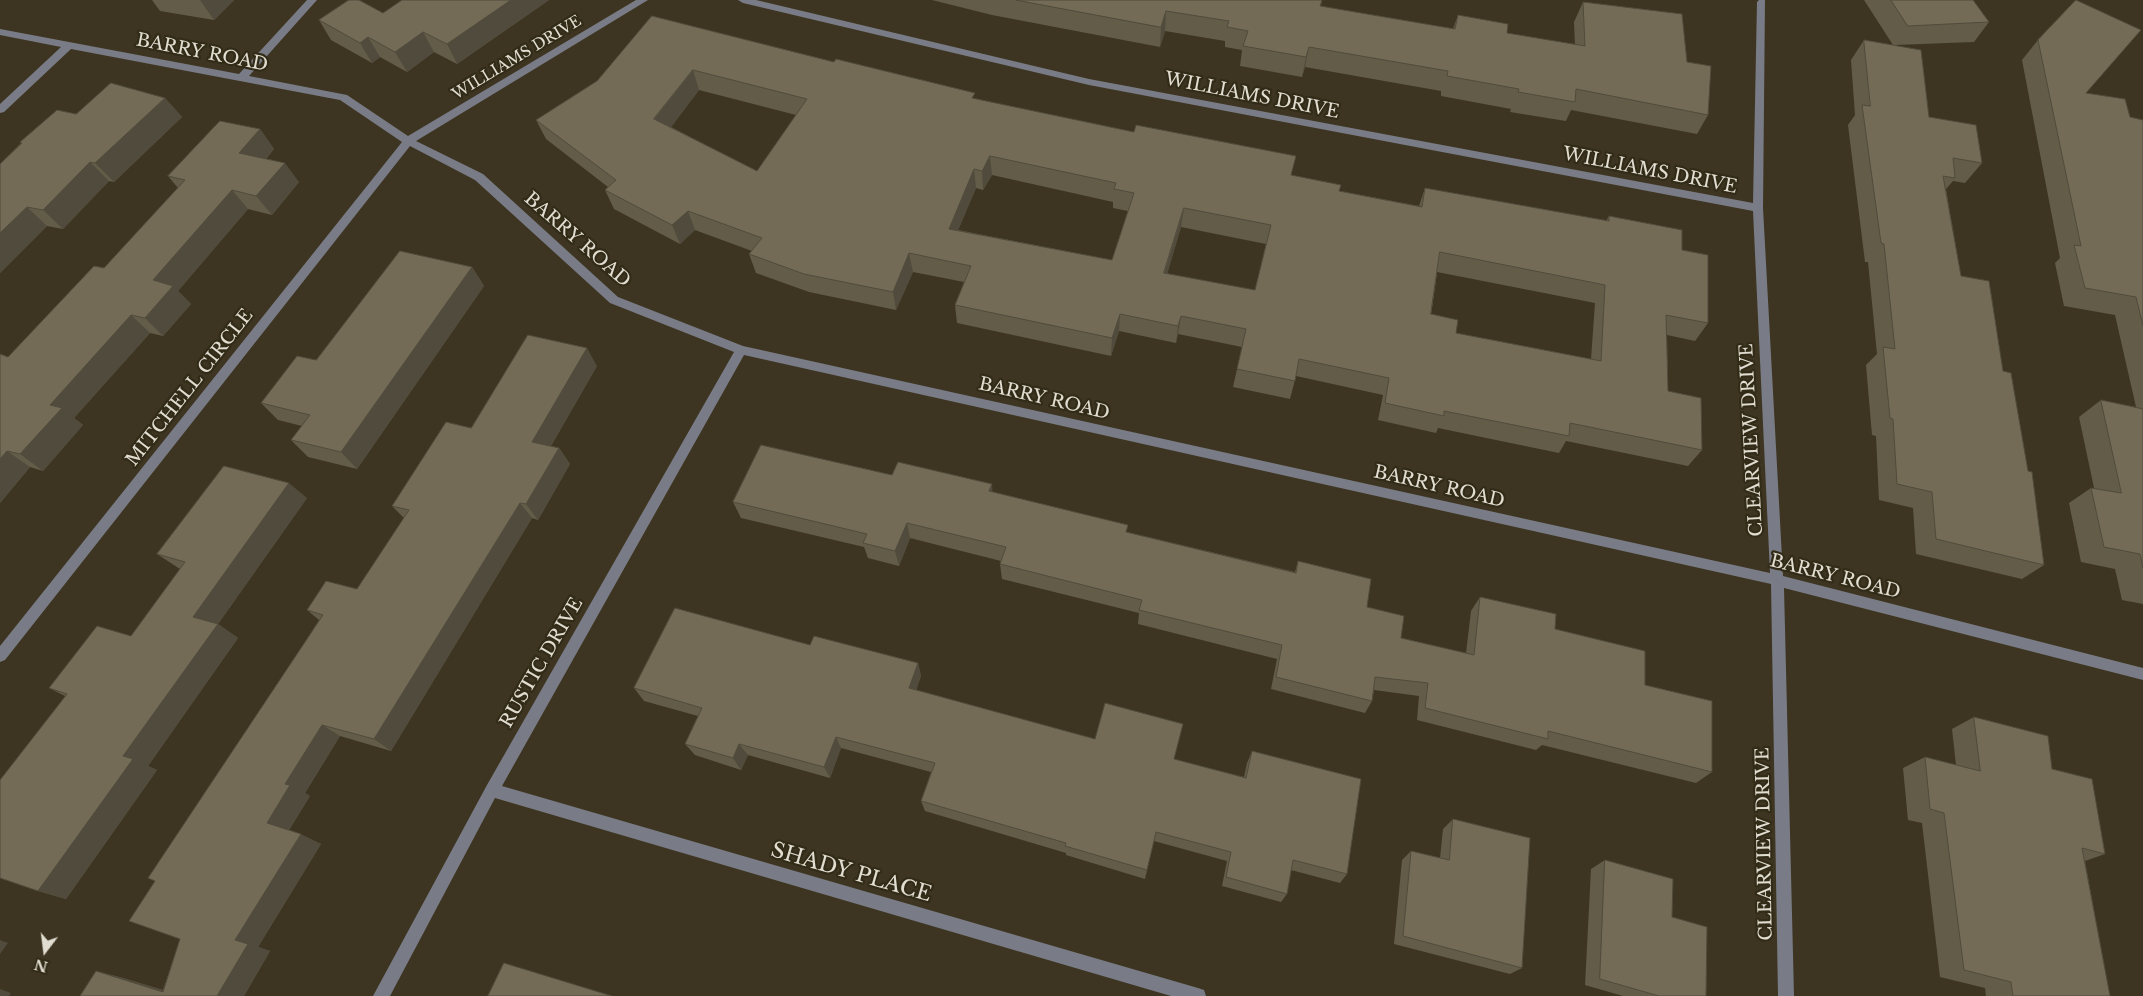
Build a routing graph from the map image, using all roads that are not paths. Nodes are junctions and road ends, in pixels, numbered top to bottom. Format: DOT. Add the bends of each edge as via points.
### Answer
graph roads {
  1 [pos="312,0"];
  2 [pos="643,0"];
  3 [pos="743,0"];
  4 [pos="1762,2"];
  5 [pos="0,32"];
  6 [pos="68,45"];
  7 [pos="240,78"];
  8 [pos="0,110"];
  9 [pos="408,141"];
  10 [pos="1758,208"];
  11 [pos="740,350"];
  12 [pos="1777,580"];
  13 [pos="0,656"];
  14 [pos="2143,674"];
  15 [pos="492,790"];
  16 [pos="381,996"];
  17 [pos="1198,996"];
  18 [pos="1786,996"];
  1 -- 7 [label="street"];
  2 -- 9 [label="street, WILLIAMS DRIVE"];
  3 -- 10 [label="street, WILLIAMS DRIVE" via="1089,82"];
  4 -- 10 [label="street, CLEARVIEW DRIVE"];
  5 -- 6 [label="street, BARRY ROAD"];
  6 -- 7 [label="street, BARRY ROAD"];
  6 -- 8 [label="street"];
  7 -- 9 [label="street, BARRY ROAD" via="342,97"];
  9 -- 11 [label="street, BARRY ROAD" via="478,177 614,300"];
  9 -- 13 [label="street, MITCHELL CIRCLE"];
  10 -- 12 [label="street, CLEARVIEW DRIVE"];
  11 -- 12 [label="street, BARRY ROAD"];
  11 -- 15 [label="street, RUSTIC DRIVE"];
  12 -- 14 [label="street, BARRY ROAD"];
  12 -- 18 [label="street, CLEARVIEW DRIVE"];
  15 -- 16 [label="street, RUSTIC DRIVE"];
  15 -- 17 [label="street, SHADY PLACE"];
}
